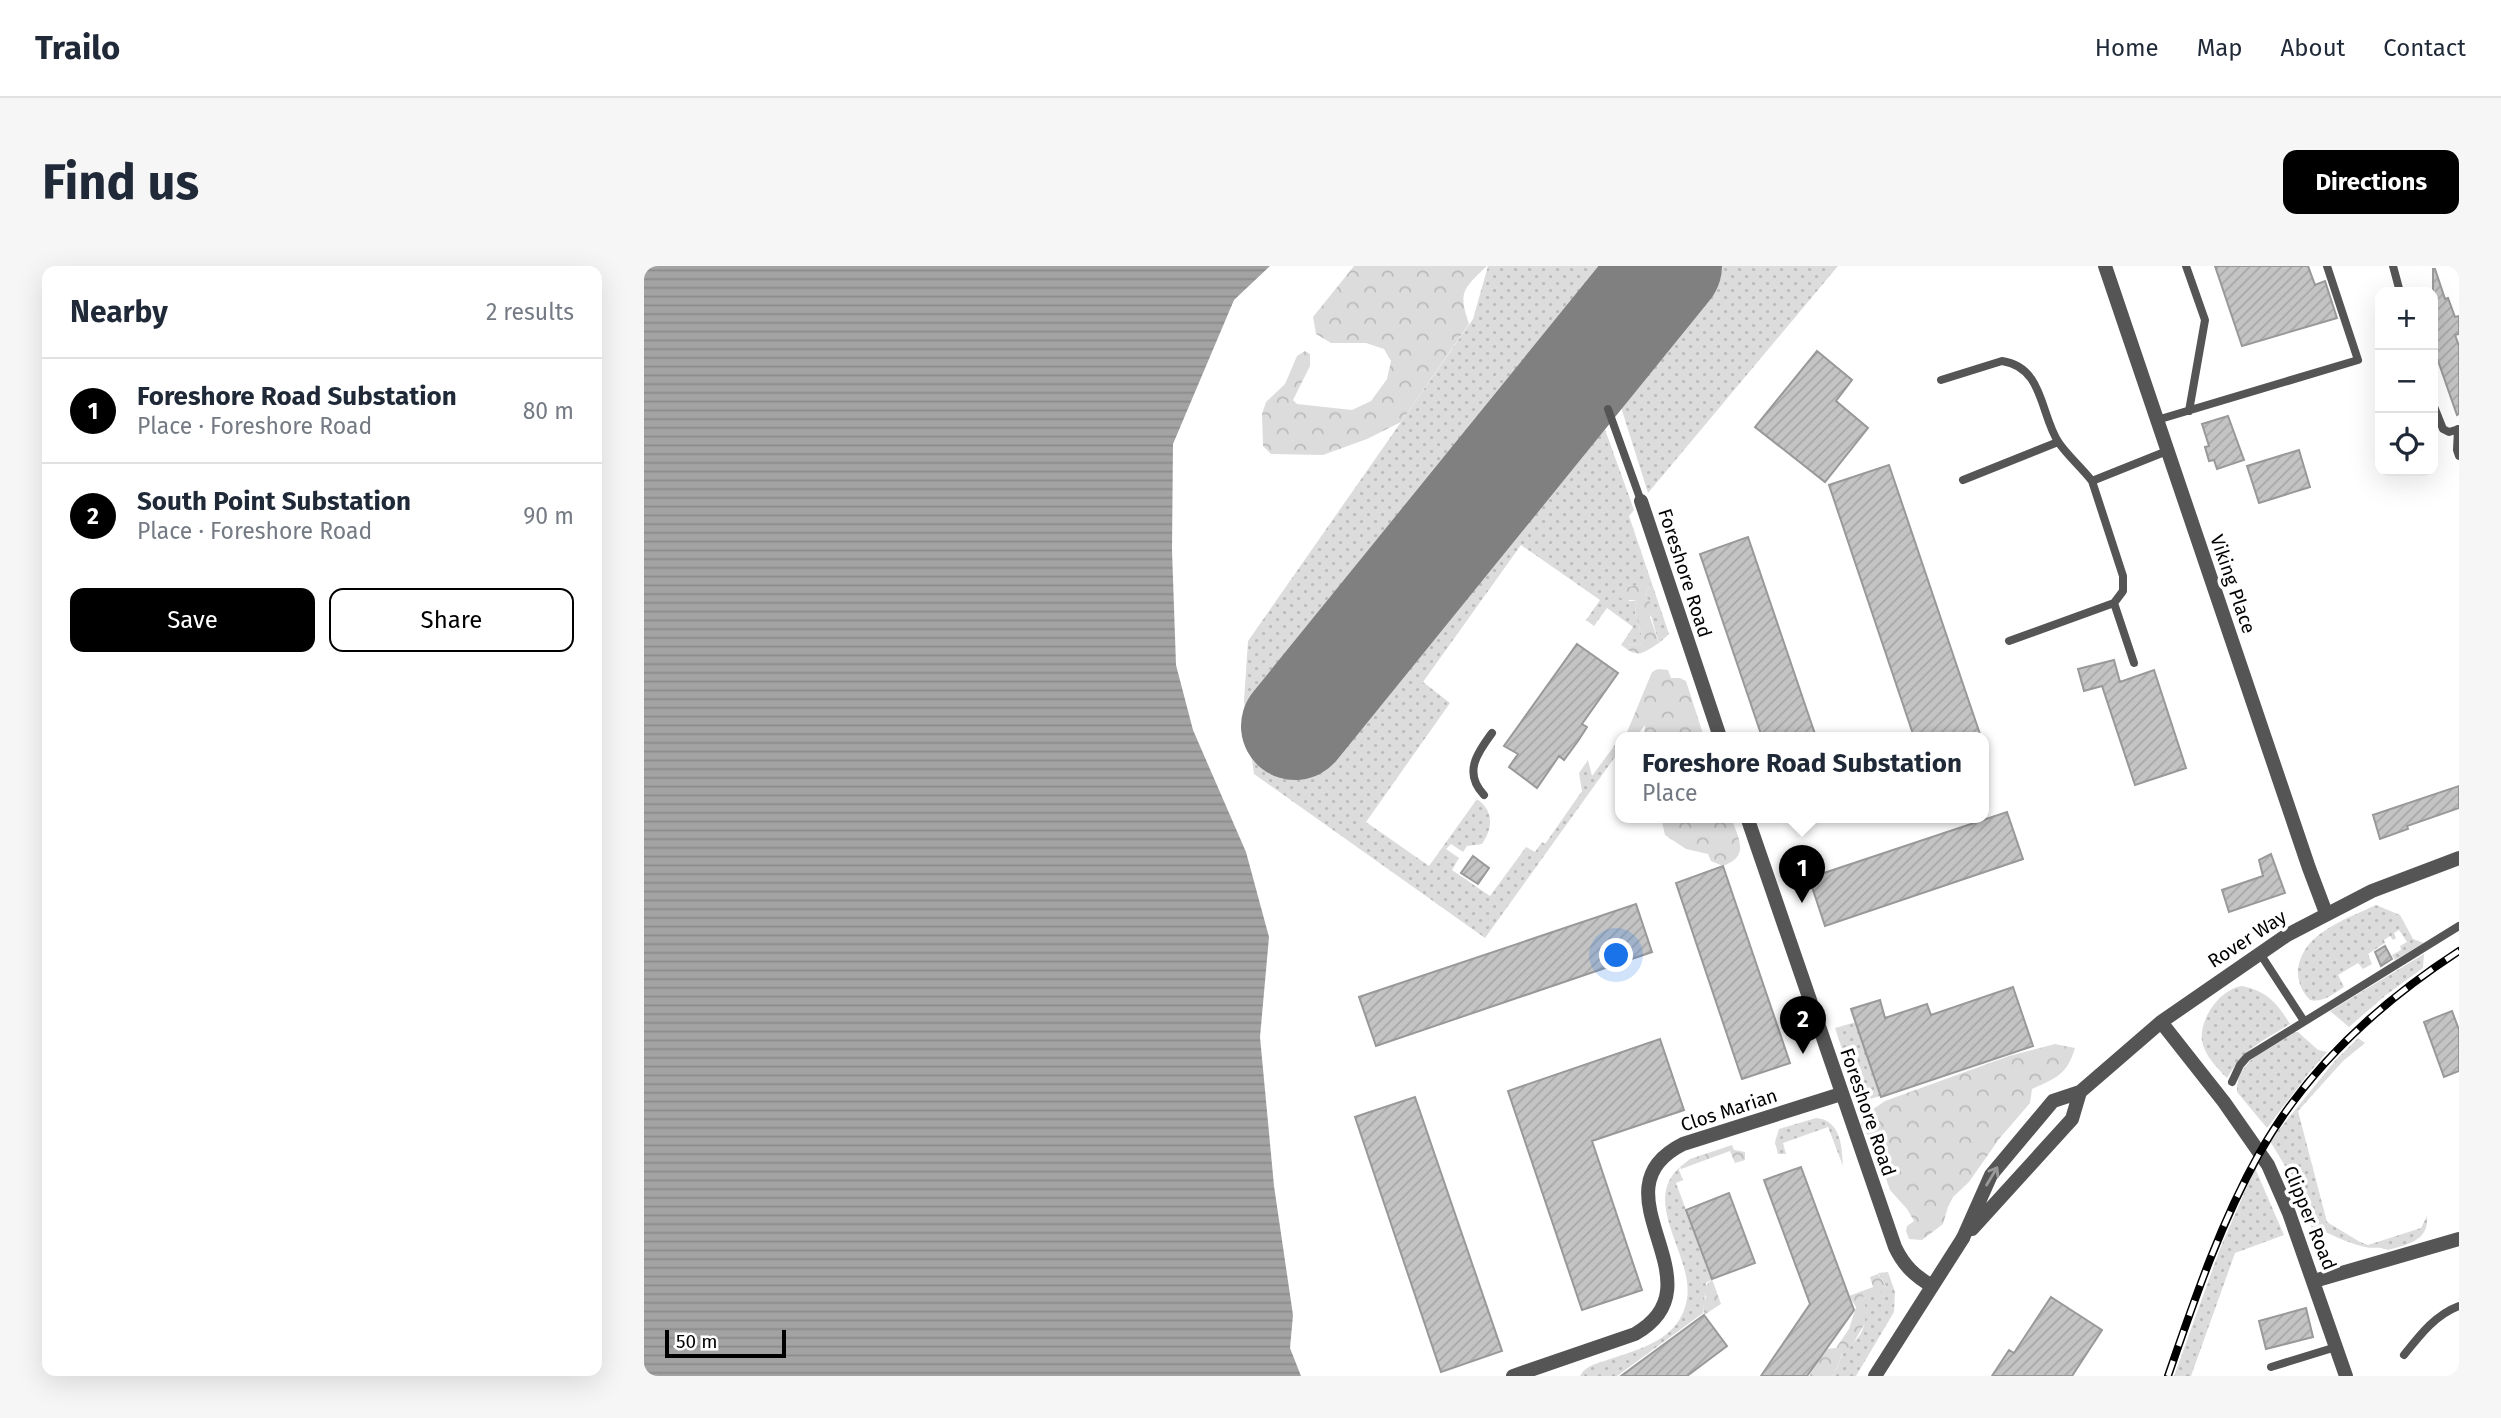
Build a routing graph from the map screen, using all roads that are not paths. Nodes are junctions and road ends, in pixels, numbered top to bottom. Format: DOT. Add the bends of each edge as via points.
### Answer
graph roads {
  1 [pos="2105,266"];
  2 [pos="2186,266"];
  3 [pos="2327,266"];
  4 [pos="2393,266"];
  5 [pos="2399,287"];
  6 [pos="1941,380"];
  7 [pos="1608,409"];
  8 [pos="2189,411"];
  9 [pos="2437,413"];
  10 [pos="2157,420"];
  11 [pos="2459,429"];
  12 [pos="2058,442"];
  13 [pos="2167,451"];
  14 [pos="2459,456"];
  15 [pos="1963,480"];
  16 [pos="2092,481"];
  17 [pos="1641,501"];
  18 [pos="2114,603"];
  19 [pos="2009,641"];
  20 [pos="2134,663"];
  21 [pos="1718,732"];
  22 [pos="1492,733"];
  23 [pos="1484,794"];
  24 [pos="1749,823"];
  25 [pos="2459,858"];
  26 [pos="2326,913"];
  27 [pos="2459,926"];
  28 [pos="2259,952"];
  29 [pos="2304,1021"];
  30 [pos="2161,1022"];
  31 [pos="2232,1082"];
  32 [pos="2080,1092"];
  33 [pos="1842,1094"];
  34 [pos="1963,1238"];
  35 [pos="2459,1239"];
  36 [pos="2314,1281"];
  37 [pos="1933,1286"];
  38 [pos="2459,1306"];
  39 [pos="2336,1347"];
  40 [pos="2404,1355"];
  41 [pos="2271,1367"];
  42 [pos="1513,1376"];
  43 [pos="1875,1376"];
  44 [pos="2346,1376"];
  1 -- 10 [label="street, Viking Place"];
  2 -- 8 [label="lane" via="2205,320"];
  3 -- 8 [label="lane" via="2358,360"];
  4 -- 5 [label="lane"];
  6 -- 12 [label="lane" via="2012,363 2028,372"];
  7 -- 17 [label="lane"];
  8 -- 10 [label="lane"];
  9 -- 11 [label="lane" via="2443,429"];
  10 -- 13 [label="street, Viking Place"];
  11 -- 14 [label="lane"];
  12 -- 15 [label="lane"];
  12 -- 16 [label="lane"];
  13 -- 16 [label="lane"];
  13 -- 26 [label="street, Viking Place"];
  16 -- 18 [label="lane" via="2123,576 2123,591"];
  17 -- 21 [label="street, Foreshore Road"];
  18 -- 19 [label="lane"];
  18 -- 20 [label="lane"];
  22 -- 23 [label="lane" via="1474,759 1473,779"];
  24 -- 33 [label="street, Foreshore Road"];
  25 -- 26 [label="street, Rover Way"];
  26 -- 28 [label="street, Rover Way"];
  27 -- 29 [label="lane"];
  28 -- 29 [label="lane"];
  28 -- 30 [label="street, Rover Way"];
  29 -- 31 [label="lane" via="2247,1057"];
  30 -- 32 [label="street, Rover Way"];
  30 -- 36 [label="street, Clipper Road" via="2268,1165"];
  32 -- 34 [label="street" via="2072,1119"];
  34 -- 32 [label="street, one-way" via="1991,1175 2013,1146 2053,1101"];
  33 -- 37 [label="street, Foreshore Road" via="1895,1247 1911,1271"];
  33 -- 42 [label="street, Clos Marian" via="1683,1144 1664,1156 1652,1173 1647,1193 1668,1276 1668,1295 1660,1315 1635,1334"];
  34 -- 37 [label="street"];
  35 -- 36 [label="street"];
  36 -- 39 [label="street, Clipper Road"];
  37 -- 43 [label="street"];
  38 -- 40 [label="lane" via="2425,1329"];
  39 -- 41 [label="lane"];
  39 -- 44 [label="street, Clipper Road"];
}
